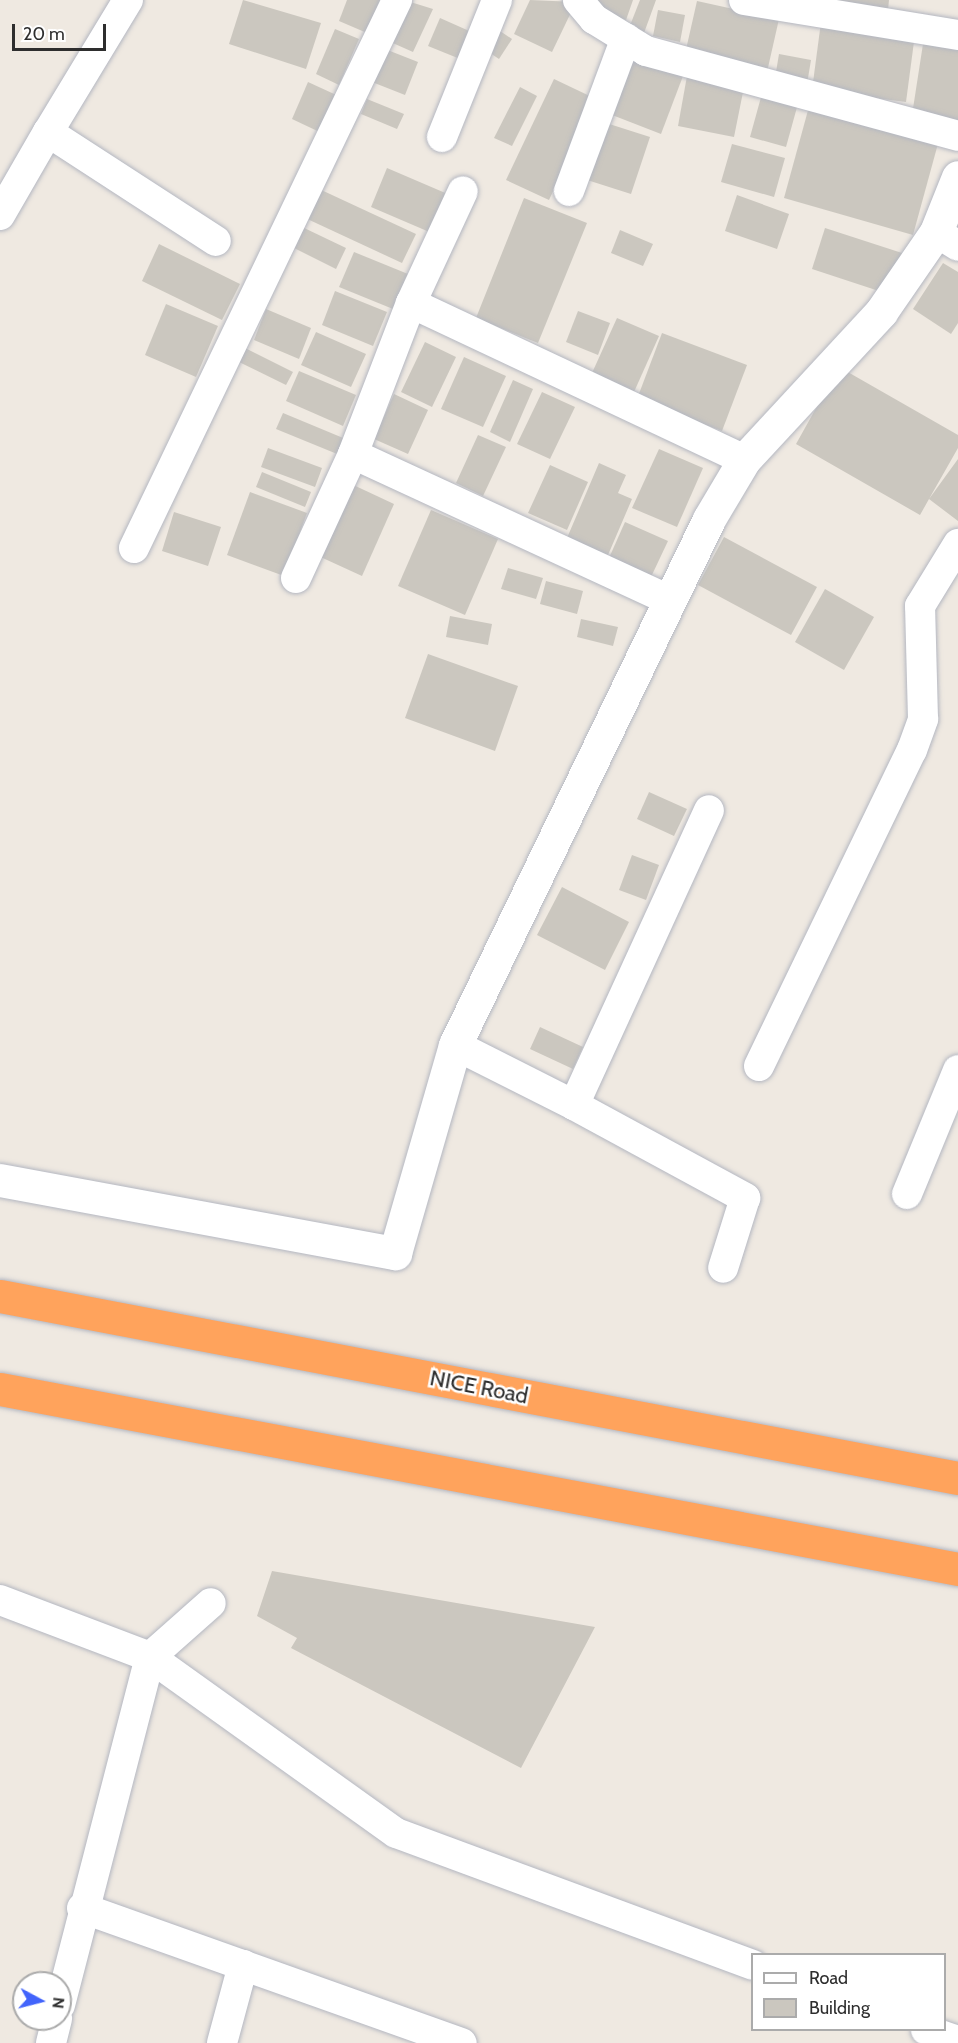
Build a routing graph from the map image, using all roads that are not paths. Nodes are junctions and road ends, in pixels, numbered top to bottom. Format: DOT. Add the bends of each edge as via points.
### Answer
graph roads {
  1 [pos="128,0"];
  2 [pos="397,0"];
  3 [pos="497,0"];
  4 [pos="578,0"];
  5 [pos="744,0"];
  6 [pos="958,35"];
  7 [pos="626,38"];
  8 [pos="48,132"];
  9 [pos="958,136"];
  10 [pos="442,137"];
  11 [pos="958,177"];
  12 [pos="463,191"];
  13 [pos="568,191"];
  14 [pos="0,215"];
  15 [pos="947,239"];
  16 [pos="216,241"];
  17 [pos="411,303"];
  18 [pos="353,454"];
  19 [pos="744,460"];
  20 [pos="958,544"];
  21 [pos="134,548"];
  22 [pos="296,578"];
  23 [pos="669,600"];
  24 [pos="710,810"];
  25 [pos="455,1045"];
  26 [pos="759,1066"];
  27 [pos="958,1070"];
  28 [pos="574,1105"];
  29 [pos="0,1180"];
  30 [pos="907,1194"];
  31 [pos="723,1268"];
  32 [pos="0,1296"];
  33 [pos="0,1389"];
  34 [pos="958,1478"];
  35 [pos="958,1569"];
  36 [pos="211,1603"];
  37 [pos="2,1607"];
  38 [pos="150,1657"];
  39 [pos="82,1908"];
  40 [pos="751,1964"];
  41 [pos="243,1965"];
  42 [pos="68,1971"];
  43 [pos="929,2031"];
  44 [pos="958,2041"];
  45 [pos="222,2043"];
  46 [pos="462,2043"];
  1 -- 8 [label="street"];
  2 -- 21 [label="street"];
  3 -- 10 [label="street"];
  4 -- 7 [label="street" via="594,19"];
  5 -- 6 [label="street"];
  7 -- 9 [label="street" via="646,51"];
  7 -- 13 [label="street"];
  8 -- 14 [label="street"];
  8 -- 16 [label="street"];
  11 -- 15 [label="street"];
  12 -- 17 [label="street"];
  15 -- 19 [label="street"];
  17 -- 18 [label="street"];
  17 -- 19 [label="street"];
  18 -- 22 [label="street"];
  18 -- 23 [label="street"];
  19 -- 23 [label="street"];
  20 -- 26 [label="street" via="920,606 923,719 912,750"];
  23 -- 25 [label="street"];
  24 -- 28 [label="street"];
  25 -- 28 [label="street"];
  25 -- 29 [label="street" via="395,1253"];
  27 -- 30 [label="street"];
  28 -- 31 [label="street" via="745,1198"];
  32 -- 34 [label="highway, NICE Road"];
  33 -- 35 [label="highway"];
  36 -- 38 [label="street"];
  37 -- 38 [label="street"];
  38 -- 39 [label="street"];
  38 -- 40 [label="street" via="396,1833"];
  39 -- 41 [label="street"];
  39 -- 42 [label="street"];
  41 -- 45 [label="street"];
  41 -- 46 [label="street"];
  43 -- 44 [label="street"];
}
